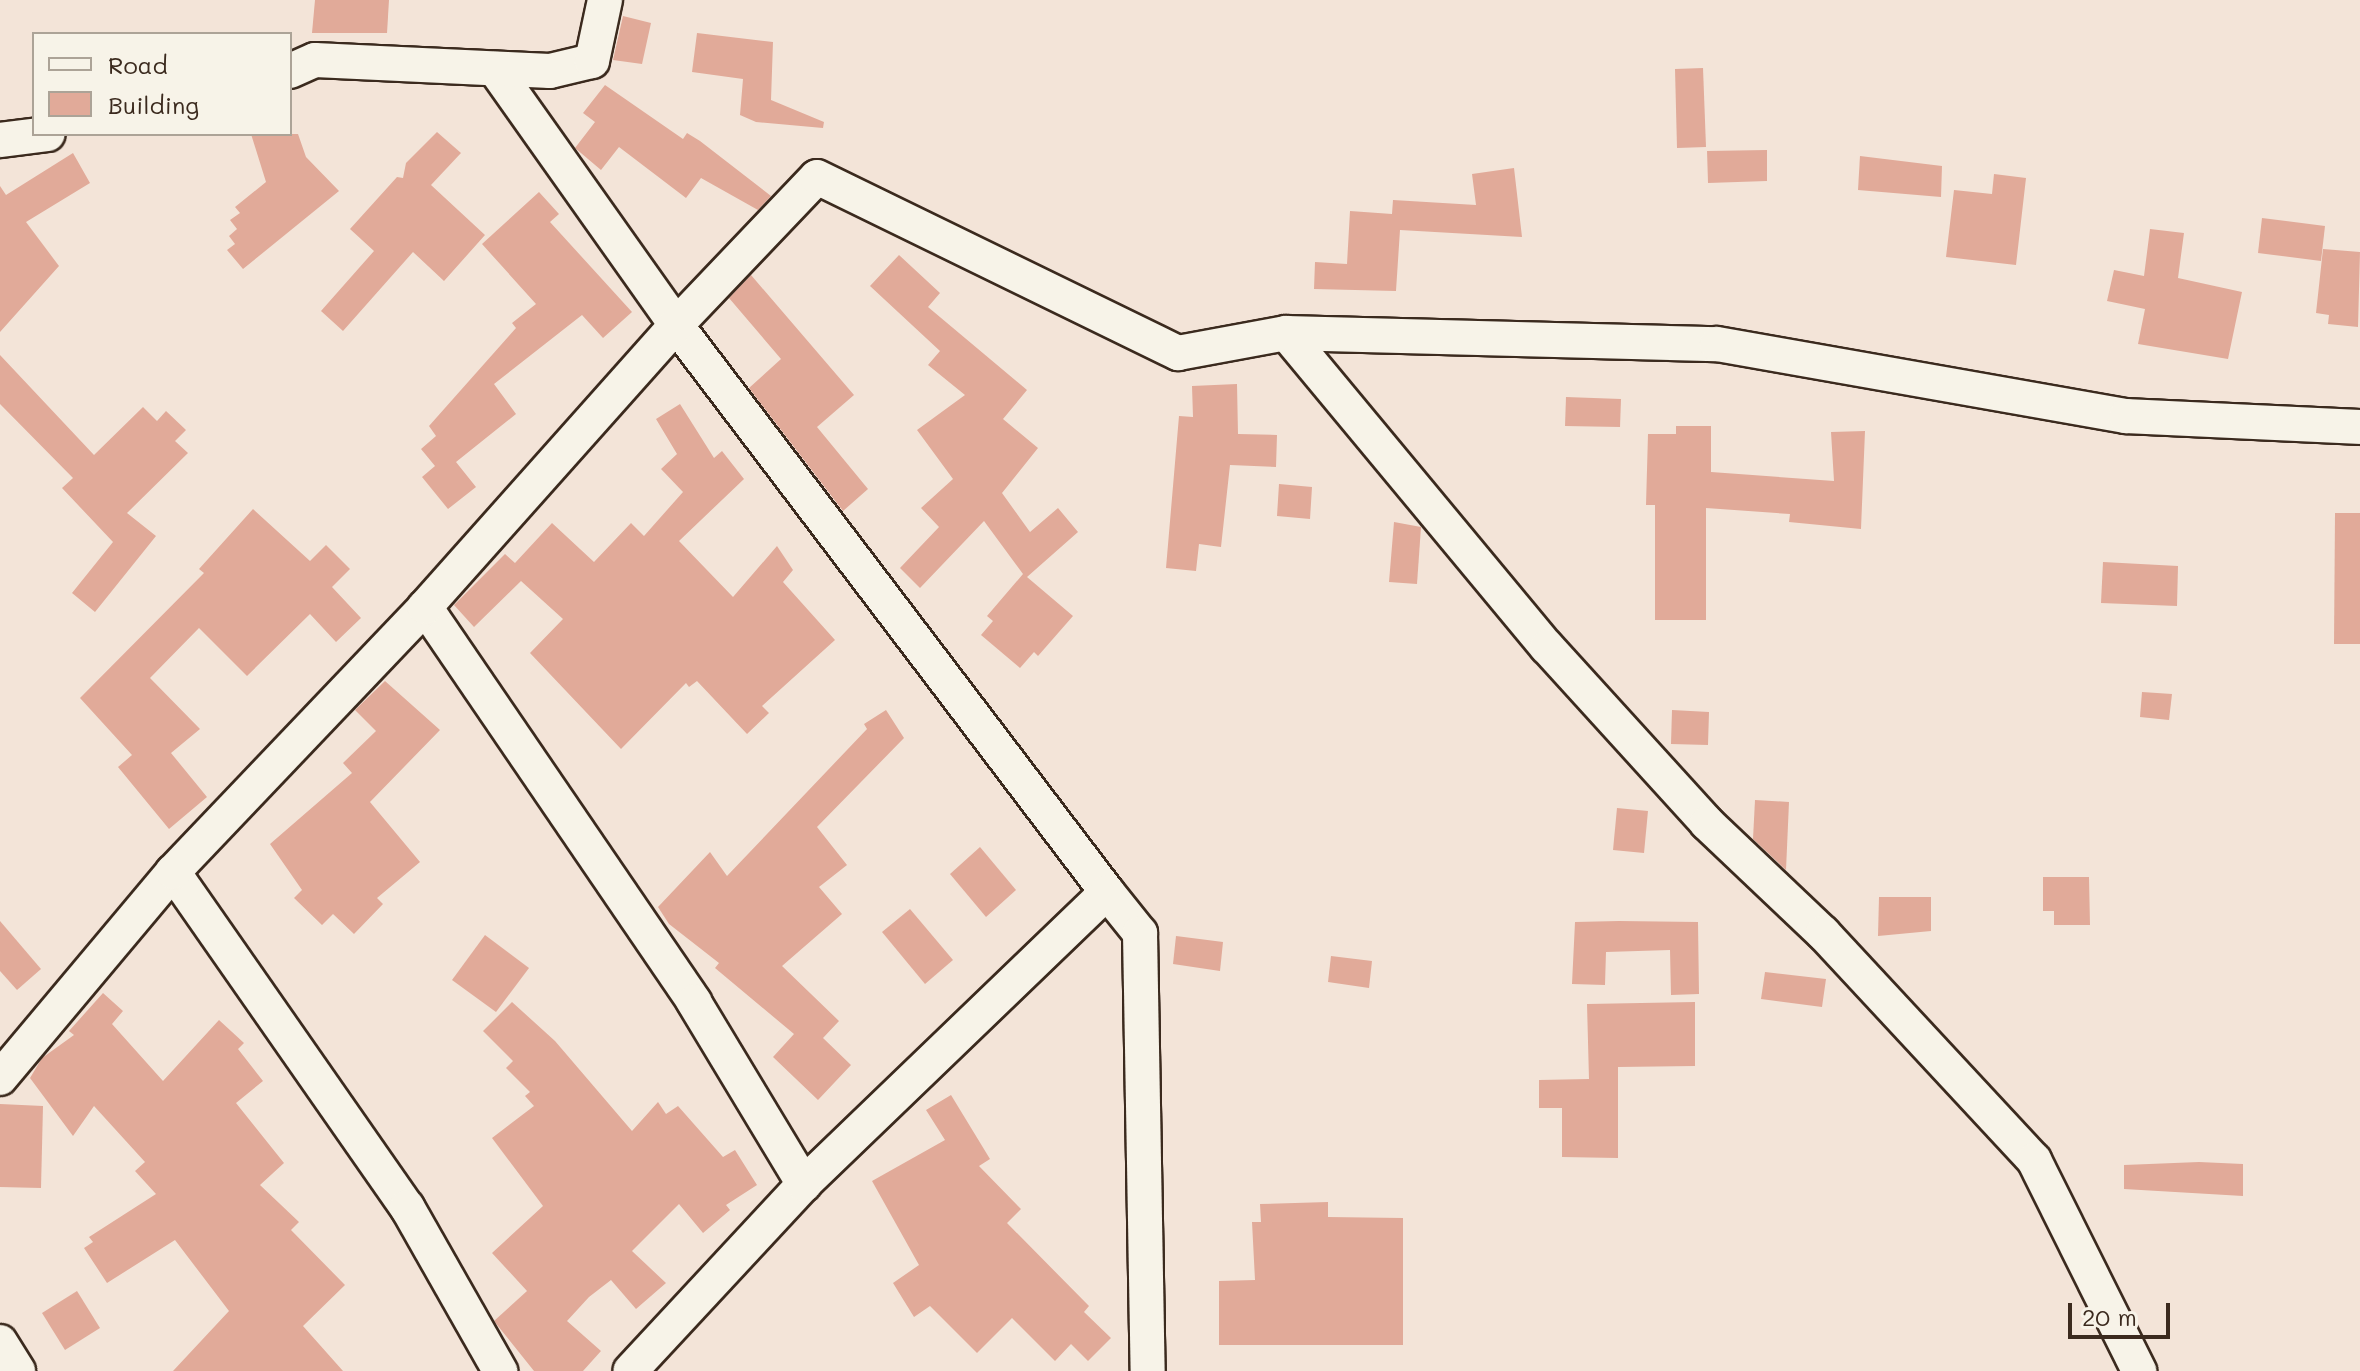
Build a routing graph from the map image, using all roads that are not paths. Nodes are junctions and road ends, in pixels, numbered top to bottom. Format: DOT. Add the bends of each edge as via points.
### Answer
graph roads {
  1 [pos="605,0"];
  2 [pos="495,69"];
  3 [pos="292,70"];
  4 [pos="32,136"];
  5 [pos="0,140"];
  6 [pos="676,325"];
  7 [pos="1286,333"];
  8 [pos="2360,427"];
  9 [pos="425,607"];
  10 [pos="173,872"];
  11 [pos="1107,892"];
  12 [pos="0,1078"];
  13 [pos="804,1184"];
  14 [pos="0,1342"];
  15 [pos="18,1371"];
  16 [pos="500,1371"];
  17 [pos="630,1371"];
  18 [pos="1148,1371"];
  19 [pos="2139,1371"];
  1 -- 2 [label="street" via="592,61 550,71"];
  2 -- 3 [label="street" via="315,60"];
  2 -- 6 [label="street"];
  4 -- 5 [label="street"];
  6 -- 7 [label="street" via="817,177 1178,353"];
  6 -- 9 [label="street"];
  6 -- 11 [label="street"];
  7 -- 8 [label="street" via="1717,344 2126,416"];
  7 -- 19 [label="street" via="1547,647 1707,823 1823,933 2034,1160"];
  9 -- 10 [label="street"];
  9 -- 13 [label="street" via="694,1002"];
  10 -- 12 [label="street"];
  10 -- 16 [label="street" via="407,1207"];
  11 -- 13 [label="street"];
  11 -- 18 [label="street" via="1140,933"];
  13 -- 17 [label="street"];
  14 -- 15 [label="street"];
}
